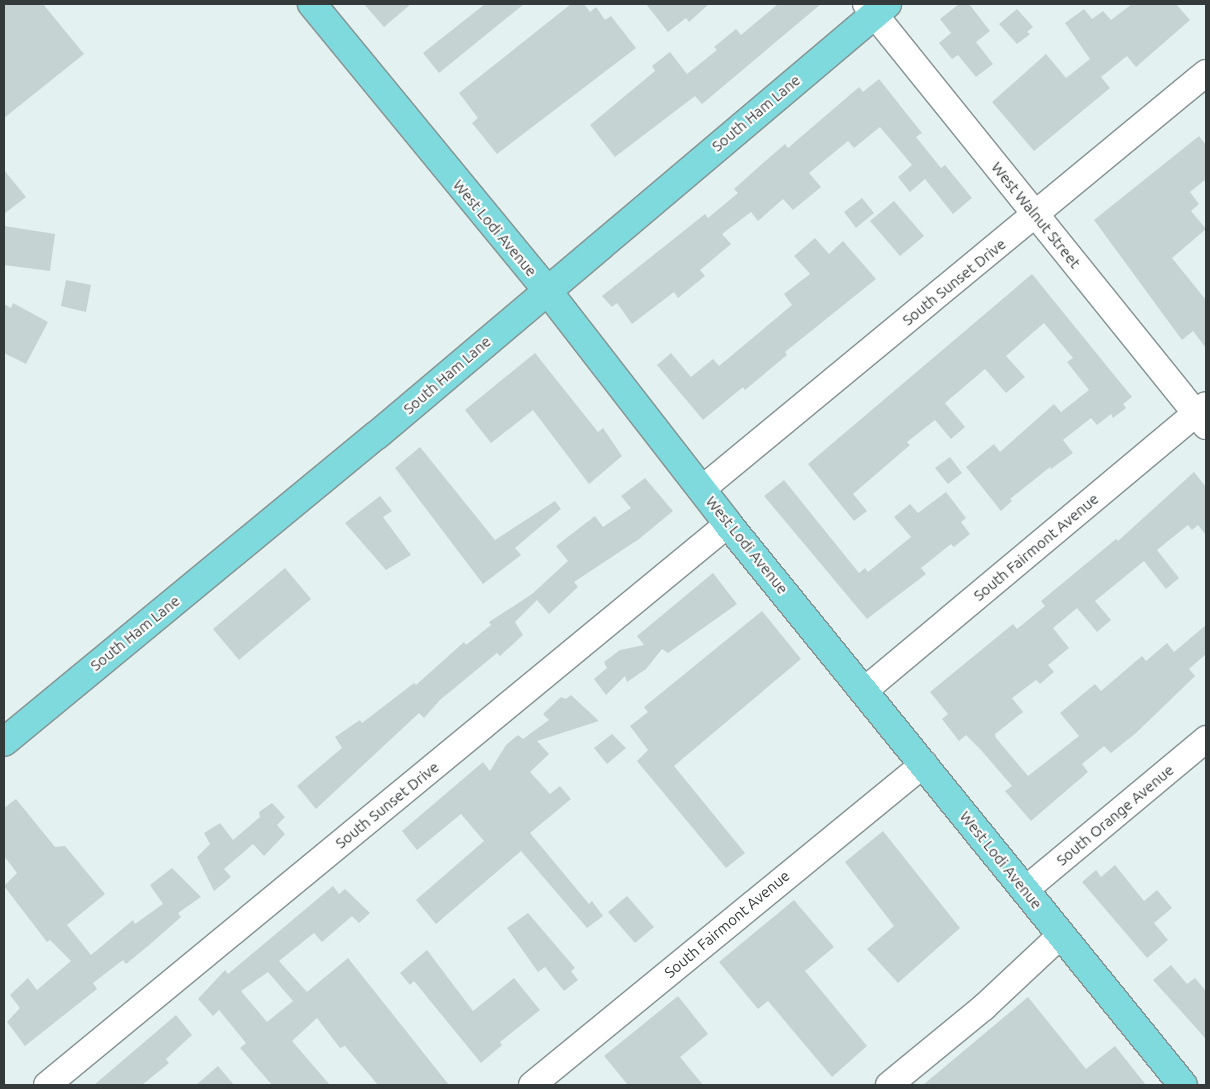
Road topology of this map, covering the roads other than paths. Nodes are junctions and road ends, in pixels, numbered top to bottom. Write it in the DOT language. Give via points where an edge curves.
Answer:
graph roads {
  1 [pos="312,4"];
  2 [pos="876,7"];
  3 [pos="1206,73"];
  4 [pos="1035,215"];
  5 [pos="546,289"];
  6 [pos="1203,415"];
  7 [pos="702,489"];
  8 [pos="728,524"];
  9 [pos="865,690"];
  10 [pos="1206,739"];
  11 [pos="4,742"];
  12 [pos="924,764"];
  13 [pos="1025,890"];
  14 [pos="1061,936"];
  15 [pos="46,1085"];
  16 [pos="532,1085"];
  17 [pos="889,1085"];
  18 [pos="1183,1085"];
  1 -- 5 [label="main road, West Lodi Avenue"];
  2 -- 4 [label="street, West Walnut Street"];
  2 -- 5 [label="main road, South Ham Lane"];
  3 -- 4 [label="street, South Sunset Drive"];
  4 -- 6 [label="street, West Walnut Street"];
  4 -- 7 [label="street, South Sunset Drive"];
  5 -- 7 [label="main road, West Lodi Avenue"];
  5 -- 11 [label="main road, South Ham Lane" via="377,435"];
  6 -- 9 [label="street, South Fairmont Avenue"];
  7 -- 8 [label="main road, West Lodi Avenue"];
  8 -- 9 [label="main road, West Lodi Avenue"];
  8 -- 15 [label="street, South Sunset Drive"];
  9 -- 12 [label="main road, West Lodi Avenue"];
  10 -- 13 [label="street, South Orange Avenue"];
  12 -- 13 [label="main road, West Lodi Avenue"];
  12 -- 16 [label="street, South Fairmont Avenue"];
  13 -- 14 [label="main road, West Lodi Avenue"];
  14 -- 17 [label="street" via="984,1007"];
  14 -- 18 [label="main road, West Lodi Avenue"];
}
